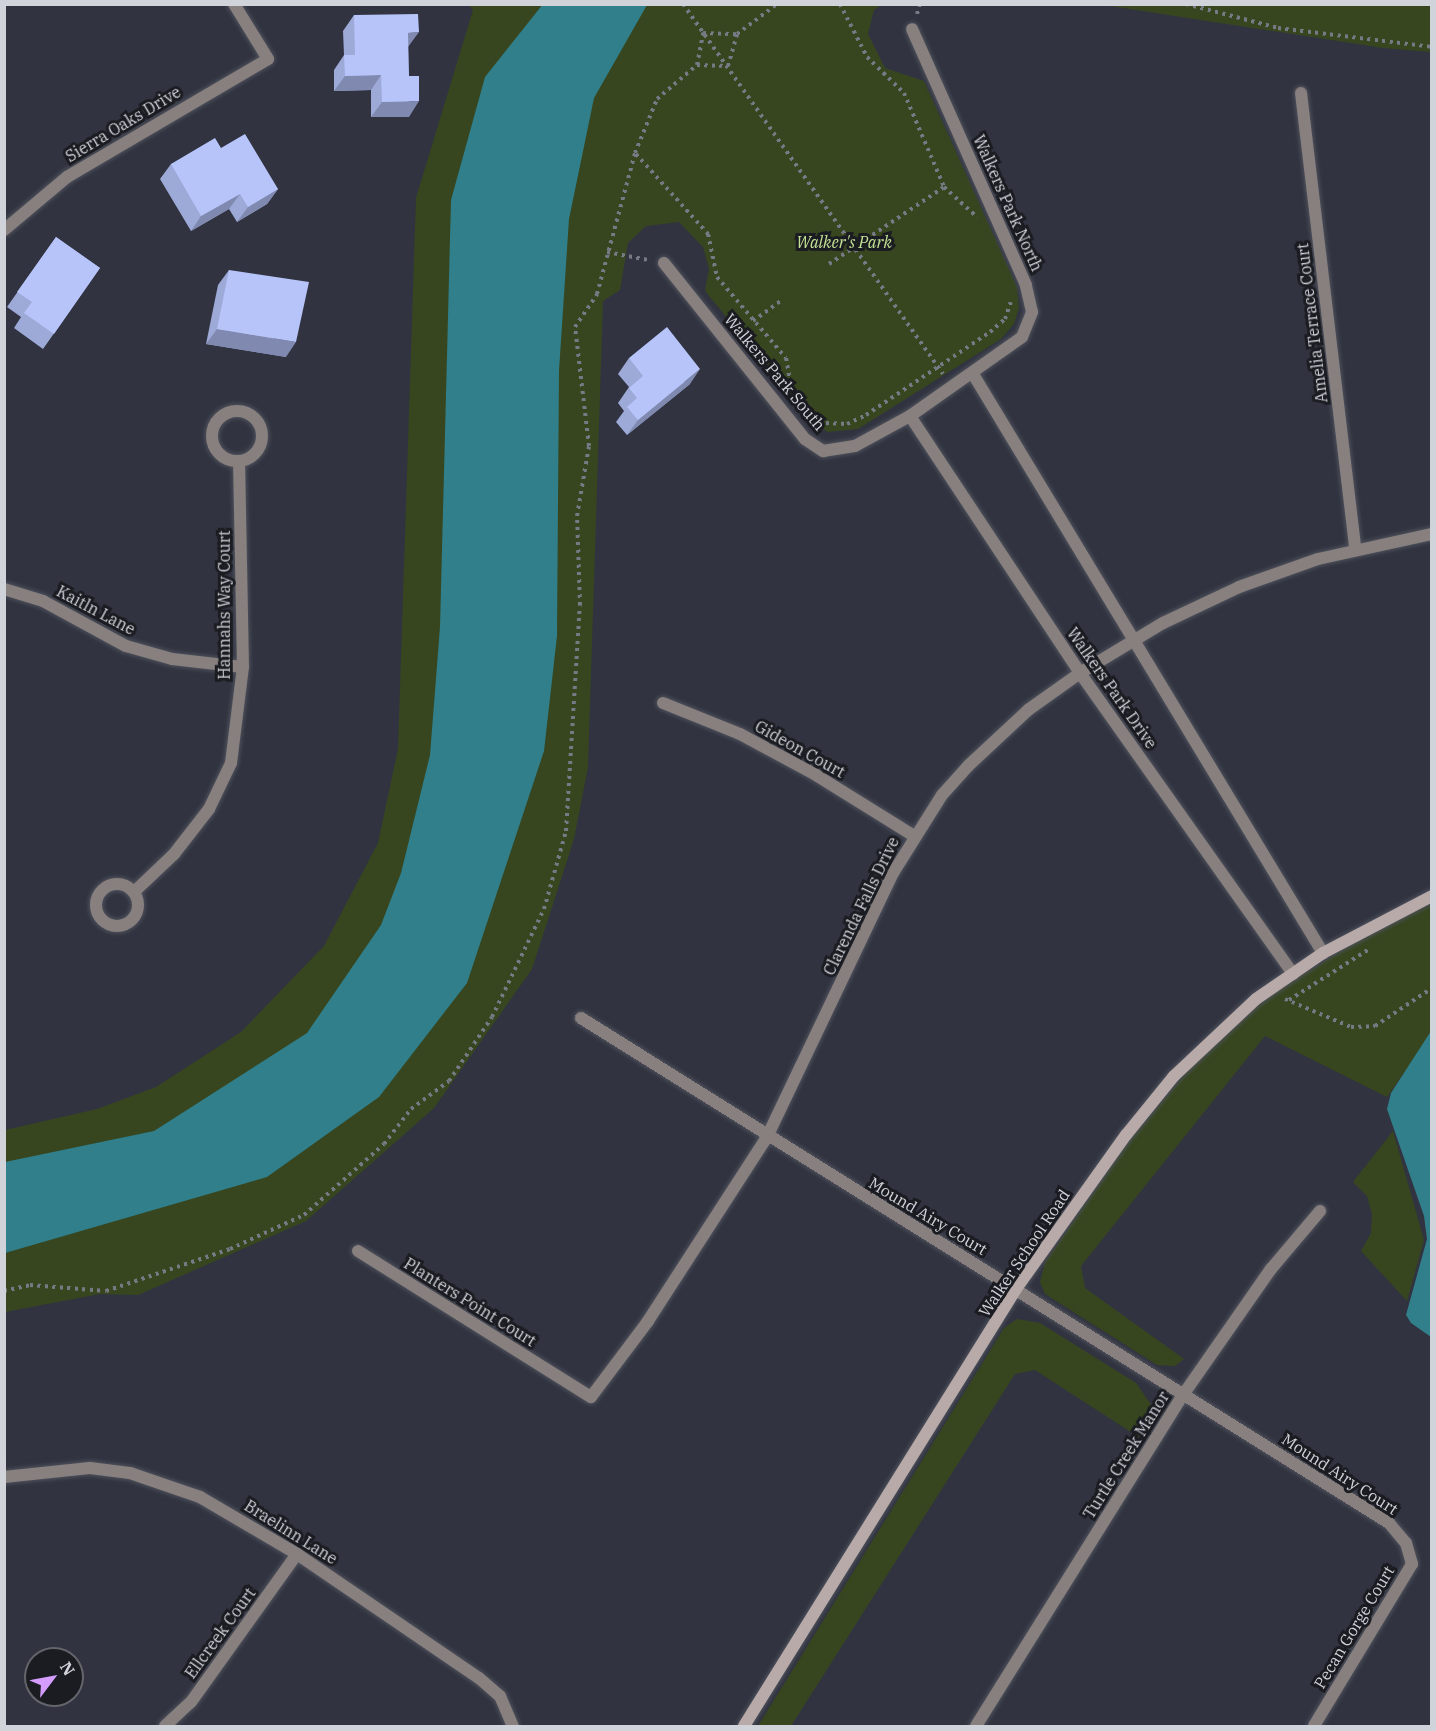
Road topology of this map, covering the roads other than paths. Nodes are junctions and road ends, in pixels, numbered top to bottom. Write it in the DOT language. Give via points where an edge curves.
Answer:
graph roads {
  1 [pos="234,4"];
  2 [pos="912,29"];
  3 [pos="1301,93"];
  4 [pos="4,230"];
  5 [pos="664,263"];
  6 [pos="974,374"];
  7 [pos="910,416"];
  8 [pos="239,462"];
  9 [pos="1431,534"];
  10 [pos="1355,549"];
  11 [pos="4,589"];
  12 [pos="1134,640"];
  13 [pos="243,667"];
  14 [pos="1080,673"];
  15 [pos="663,703"];
  16 [pos="914,836"];
  17 [pos="134,892"];
  18 [pos="1431,896"];
  19 [pos="1323,953"];
  20 [pos="1293,974"];
  21 [pos="580,1018"];
  22 [pos="767,1137"];
  23 [pos="1320,1211"];
  24 [pos="358,1251"];
  25 [pos="1017,1289"];
  26 [pos="564,1381"];
  27 [pos="1183,1395"];
  28 [pos="4,1477"];
  29 [pos="1407,1543"];
  30 [pos="297,1554"];
  31 [pos="165,1726"];
  32 [pos="513,1726"];
  33 [pos="744,1726"];
  34 [pos="976,1726"];
  35 [pos="1314,1726"];
  1 -- 4 [label="street, Sierra Oaks Drive" via="268,59 67,177"];
  2 -- 6 [label="street, Walkers Park North" via="1026,285 1032,312 1022,337"];
  3 -- 10 [label="street, Amelia Terrace Court"];
  5 -- 7 [label="street, Walkers Park South" via="805,439 824,451 855,446"];
  6 -- 7 [label="street, Walkers Park South"];
  6 -- 12 [label="street"];
  7 -- 14 [label="street, Walkers Park Drive"];
  8 -- 8 [label="street" via="256,453 263,435 254,417 236,411 218,420 212,438 220,456"];
  8 -- 13 [label="street, Hannahs Way Court"];
  9 -- 10 [label="street, Clarenda Falls Drive"];
  10 -- 12 [label="street, Clarenda Falls Drive" via="1239,587"];
  11 -- 13 [label="street, Kaitln Lane" via="43,601 126,646 172,658"];
  12 -- 14 [label="street, Clarenda Falls Drive"];
  12 -- 19 [label="street"];
  13 -- 17 [label="street, Hannahs Way Court" via="231,763 209,809 174,854"];
  14 -- 16 [label="street, Clarenda Falls Drive" via="1028,710 968,766"];
  14 -- 20 [label="street, Walkers Park Drive"];
  15 -- 16 [label="street, Gideon Court" via="740,734 816,775"];
  16 -- 22 [label="street, Clarenda Falls Drive"];
  18 -- 19 [label="street, Walker School Road"];
  19 -- 20 [label="street, Walker School Road"];
  20 -- 25 [label="street, Walker School Road" via="1222,1027 1174,1076 1126,1135"];
  21 -- 22 [label="street, Mound Airy Court"];
  22 -- 25 [label="street, Mound Airy Court"];
  22 -- 26 [label="street, Clarenda Falls Drive" via="648,1321 591,1397"];
  23 -- 27 [label="street, Turtle Creek Manor" via="1271,1269"];
  24 -- 26 [label="street, Planters Point Court"];
  25 -- 27 [label="street, Mound Airy Court"];
  25 -- 33 [label="street, Walker School Road"];
  27 -- 29 [label="street, Mound Airy Court" via="1389,1523"];
  27 -- 34 [label="street, Turtle Creek Manor"];
  28 -- 30 [label="street, Braelinn Lane" via="90,1468 167,1483 232,1514"];
  29 -- 35 [label="street, Pecan Gorge Court" via="1412,1564"];
  30 -- 31 [label="street, Ellcreek Court" via="191,1702"];
  30 -- 32 [label="street, Braelinn Lane" via="479,1678 500,1696"];
}
